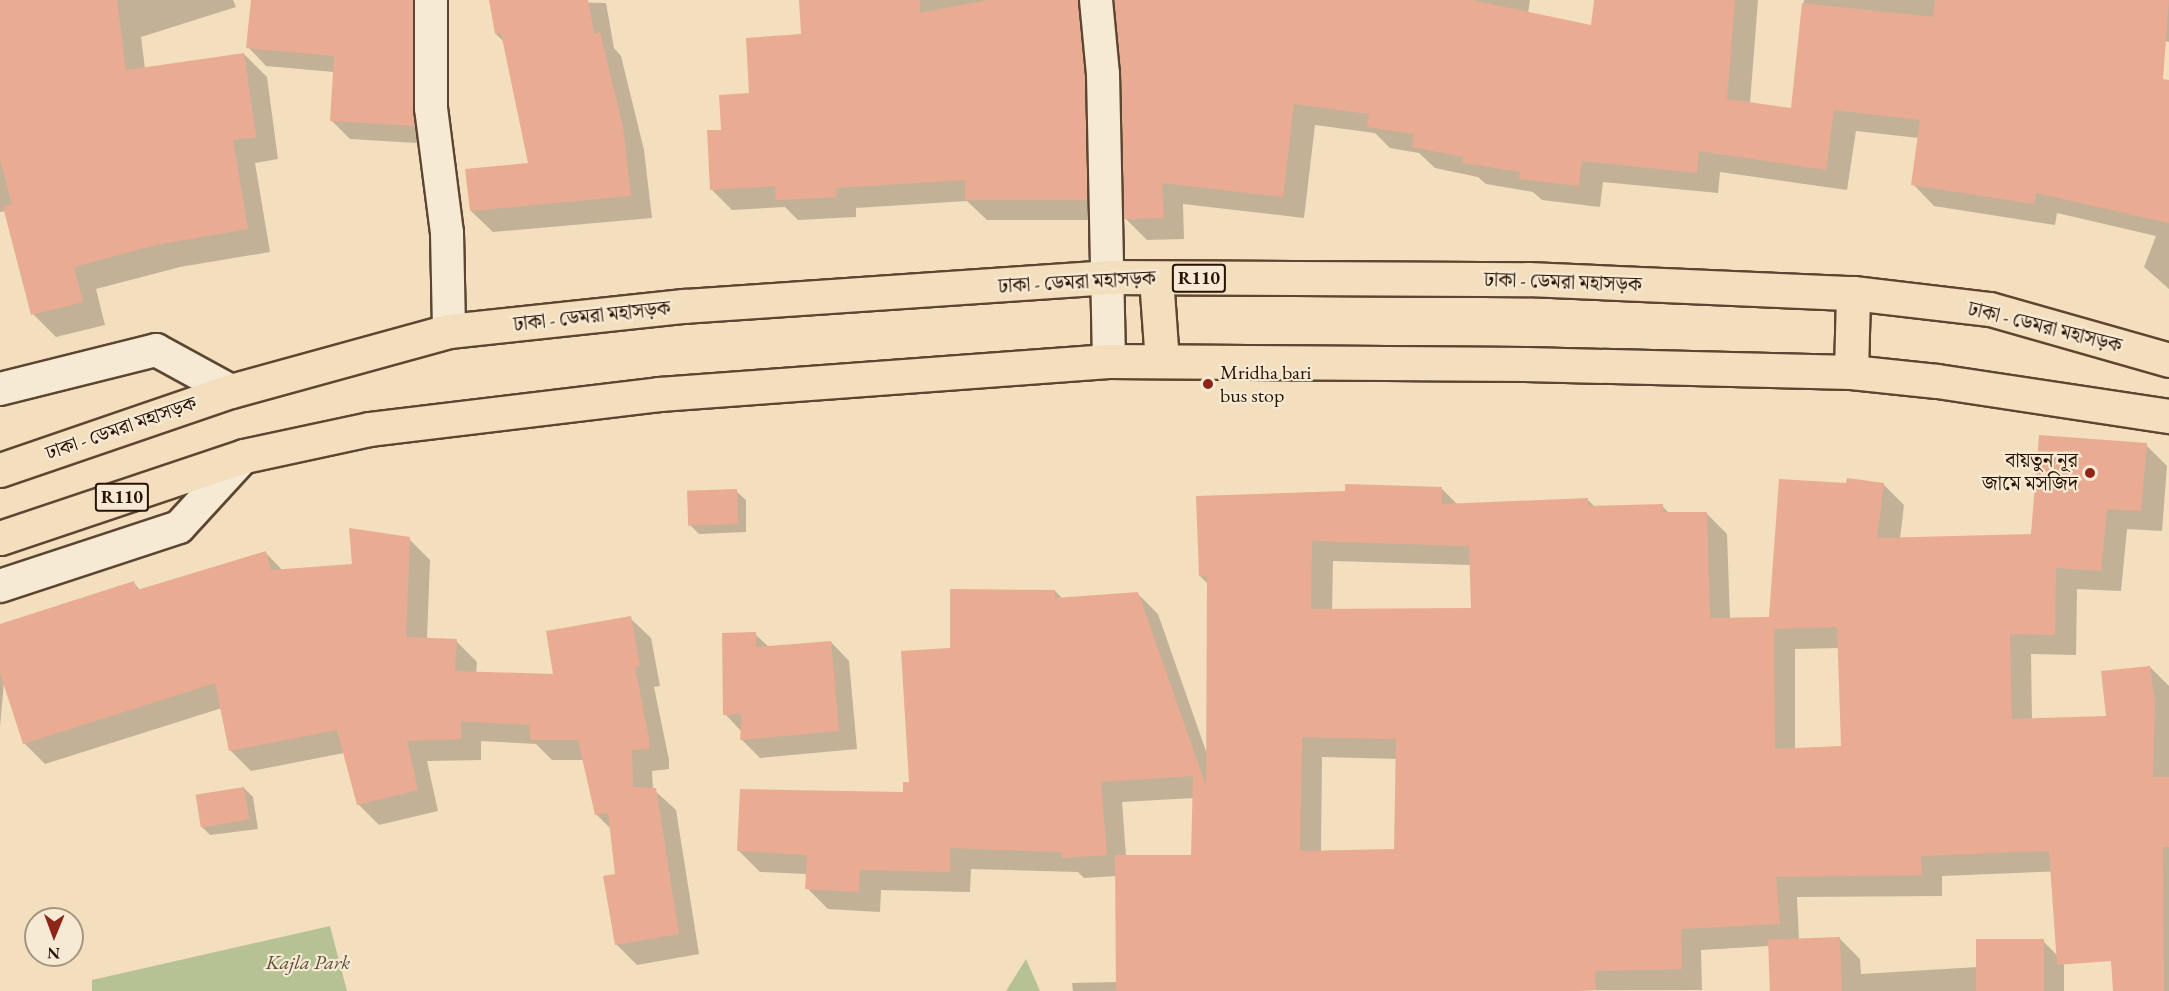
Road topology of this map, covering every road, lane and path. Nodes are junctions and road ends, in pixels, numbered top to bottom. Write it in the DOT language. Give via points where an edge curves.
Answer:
graph roads {
  1 [pos="431,0"];
  2 [pos="1096,0"];
  3 [pos="1108,278"];
  4 [pos="1156,278"];
  5 [pos="1853,293"];
  6 [pos="449,332"];
  7 [pos="2169,360"];
  8 [pos="1109,361"];
  9 [pos="1162,361"];
  10 [pos="1851,372"];
  11 [pos="0,389"];
  12 [pos="231,391"];
  13 [pos="2169,416"];
  14 [pos="244,456"];
  15 [pos="0,470"];
  16 [pos="0,538"];
  17 [pos="0,586"];
  1 -- 6 [label="street" via="431,108 447,234"];
  2 -- 3 [label="street" via="1103,74"];
  3 -- 4 [label="main road, ঢাকা - ডেমরা মহাসড়ক / R110"];
  3 -- 6 [label="main road, ঢাকা - ডেমরা মহাসড়ক / R110" via="684,306"];
  3 -- 8 [label="street"];
  4 -- 5 [label="main road, ঢাকা - ডেমরা মহাসড়ক / R110" via="1528,279"];
  4 -- 9 [label="main road"];
  5 -- 7 [label="main road, ঢাকা - ডেমরা মহাসড়ক / R110" via="1990,309"];
  5 -- 10 [label="main road"];
  6 -- 12 [label="main road, ঢাকা - ডেমরা মহাসড়ক / R110"];
  8 -- 9 [label="main road, R110"];
  8 -- 14 [label="main road, R110" via="659,394 370,429"];
  9 -- 10 [label="main road, R110"];
  10 -- 13 [label="main road, R110"];
  11 -- 12 [label="street" via="156,350"];
  12 -- 15 [label="main road, ঢাকা - ডেমরা মহাসড়ক / R110"];
  14 -- 16 [label="main road, R110"];
  14 -- 17 [label="street" via="179,527"];
}
